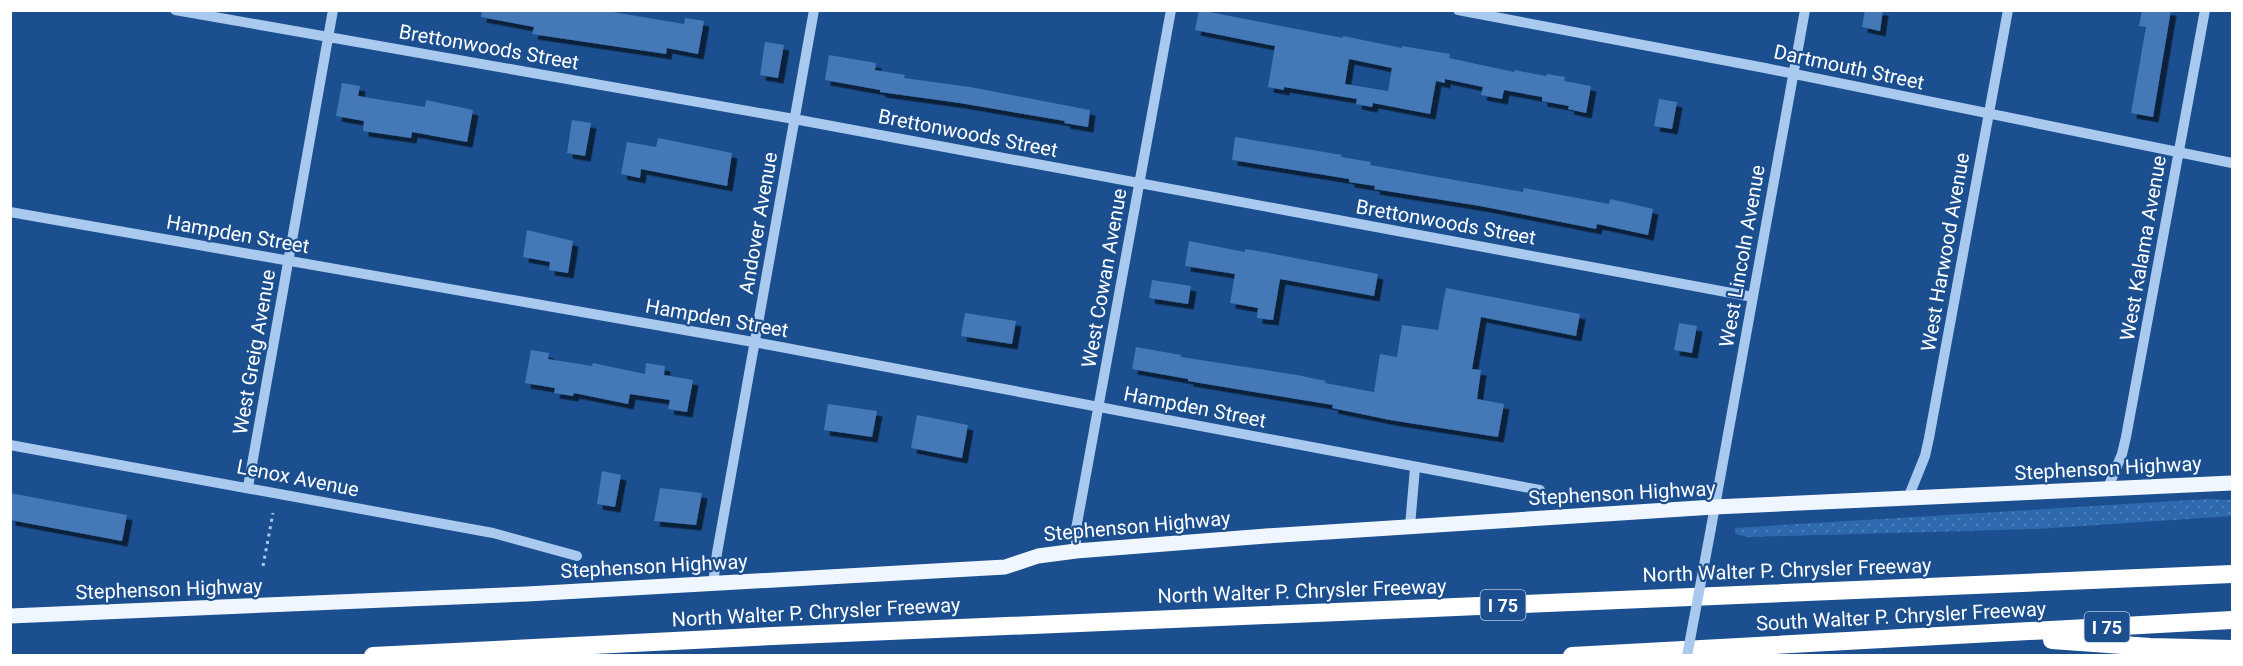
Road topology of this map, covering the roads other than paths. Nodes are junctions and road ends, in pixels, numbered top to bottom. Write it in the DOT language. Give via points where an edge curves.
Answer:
graph roads {
  1 [pos="175,10"];
  2 [pos="333,10"];
  3 [pos="814,10"];
  4 [pos="1171,10"];
  5 [pos="1458,10"];
  6 [pos="1805,10"];
  7 [pos="2008,10"];
  8 [pos="2205,10"];
  9 [pos="328,37"];
  10 [pos="1794,74"];
  11 [pos="1989,114"];
  12 [pos="794,119"];
  13 [pos="2179,153"];
  14 [pos="2232,164"];
  15 [pos="1139,184"];
  16 [pos="10,213"];
  17 [pos="288,261"];
  18 [pos="1753,297"];
  19 [pos="754,342"];
  20 [pos="1098,407"];
  21 [pos="10,445"];
  22 [pos="1415,468"];
  23 [pos="2232,483"];
  24 [pos="248,487"];
  25 [pos="1540,490"];
  26 [pos="2107,490"];
  27 [pos="1908,498"];
  28 [pos="1714,507"];
  29 [pos="1410,526"];
  30 [pos="1076,551"];
  31 [pos="576,556"];
  32 [pos="2232,574"];
  33 [pos="713,584"];
  34 [pos="10,616"];
  35 [pos="2232,620"];
  36 [pos="1982,634"];
  37 [pos="2232,649"];
  38 [pos="373,656"];
  39 [pos="1572,656"];
  40 [pos="1688,656"];
  1 -- 9 [label="street, Brettonwoods Street"];
  2 -- 9 [label="street, West Greig Avenue"];
  3 -- 12 [label="street, Andover Avenue"];
  4 -- 15 [label="street, West Cowan Avenue"];
  5 -- 10 [label="street, Dartmouth Street"];
  6 -- 10 [label="street, West Lincoln Avenue"];
  7 -- 11 [label="street, West Harwood Avenue"];
  8 -- 13 [label="street, West Kalama Avenue"];
  9 -- 12 [label="street, Brettonwoods Street"];
  9 -- 17 [label="street, West Greig Avenue"];
  10 -- 11 [label="street, Dartmouth Street"];
  10 -- 18 [label="street, West Lincoln Avenue"];
  11 -- 13 [label="street, Dartmouth Street"];
  11 -- 27 [label="street, West Harwood Avenue" via="1929,438"];
  12 -- 15 [label="street, Brettonwoods Street"];
  12 -- 19 [label="street, Andover Avenue"];
  13 -- 14 [label="street, Dartmouth Street"];
  13 -- 26 [label="street, West Kalama Avenue" via="2126,437"];
  15 -- 18 [label="street, Brettonwoods Street"];
  15 -- 20 [label="street, West Cowan Avenue"];
  16 -- 17 [label="street, Hampden Street"];
  17 -- 19 [label="street, Hampden Street"];
  17 -- 24 [label="street, West Greig Avenue"];
  18 -- 28 [label="street, West Lincoln Avenue"];
  19 -- 20 [label="street, Hampden Street"];
  19 -- 33 [label="street, Andover Avenue"];
  20 -- 22 [label="street, Hampden Street"];
  20 -- 30 [label="street, West Cowan Avenue" via="1076,529"];
  21 -- 24 [label="street, Lenox Avenue"];
  22 -- 25 [label="street, Hampden Street"];
  22 -- 29 [label="street"];
  23 -- 26 [label="main road, Stephenson Highway"];
  24 -- 31 [label="street, Lenox Avenue" via="493,533"];
  26 -- 27 [label="main road, Stephenson Highway"];
  27 -- 28 [label="main road, Stephenson Highway"];
  28 -- 29 [label="main road, Stephenson Highway"];
  28 -- 40 [label="street, West Lincoln Avenue, bridge"];
  29 -- 30 [label="main road, Stephenson Highway"];
  30 -- 33 [label="main road, Stephenson Highway" via="1038,556 1005,567"];
  32 -- 38 [label="highway, North Walter P. Chrysler Freeway / I 75"];
  33 -- 34 [label="main road, Stephenson Highway"];
  35 -- 36 [label="highway, South Walter P. Chrysler Freeway / I 75"];
  36 -- 37 [label="highway"];
  36 -- 39 [label="highway, South Walter P. Chrysler Freeway / I 75"];
}
